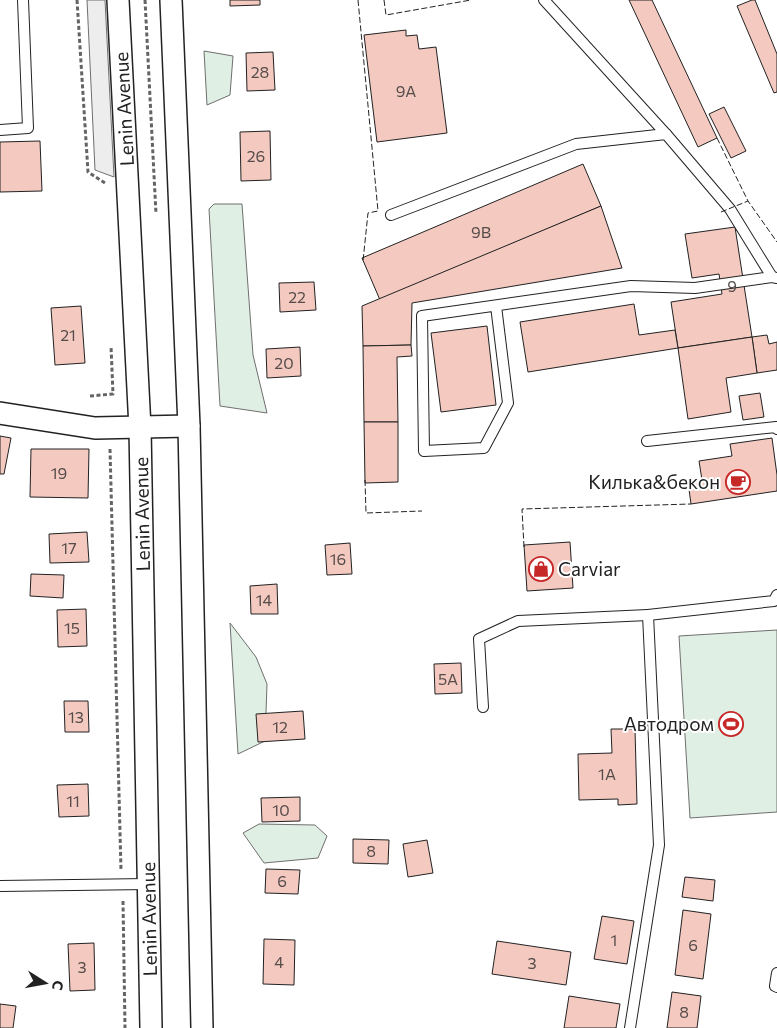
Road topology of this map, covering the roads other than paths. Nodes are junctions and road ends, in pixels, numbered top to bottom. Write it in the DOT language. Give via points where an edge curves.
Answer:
graph roads {
  1 [pos="23,0"];
  2 [pos="118,0"];
  3 [pos="171,0"];
  4 [pos="544,0"];
  5 [pos="0,130"];
  6 [pos="666,134"];
  7 [pos="391,216"];
  8 [pos="774,277"];
  9 [pos="496,306"];
  10 [pos="0,413"];
  11 [pos="189,426"];
  12 [pos="140,428"];
  13 [pos="777,429"];
  14 [pos="647,441"];
  15 [pos="777,595"];
  16 [pos="648,615"];
  17 [pos="483,707"];
  18 [pos="148,884"];
  19 [pos="0,886"];
  20 [pos="777,973"];
  21 [pos="777,987"];
  22 [pos="151,1028"];
  23 [pos="202,1028"];
  24 [pos="630,1028"];
  1 -- 5 [label="lane" via="28,128"];
  2 -- 12 [label="street, Lenin Avenue"];
  3 -- 11 [label="street"];
  4 -- 6 [label="lane"];
  6 -- 7 [label="lane" via="576,144"];
  6 -- 8 [label="lane" via="730,209"];
  8 -- 9 [label="lane" via="695,288 630,286"];
  9 -- 9 [label="lane" via="422,316 424,451 484,448 508,403"];
  10 -- 12 [label="street" via="95,428"];
  11 -- 12 [label="street"];
  11 -- 23 [label="street"];
  12 -- 18 [label="street, Lenin Avenue"];
  13 -- 14 [label="lane"];
  15 -- 16 [label="lane" via="774,601"];
  16 -- 17 [label="lane" via="518,621 479,639"];
  16 -- 24 [label="lane" via="659,845"];
  18 -- 19 [label="lane"];
  18 -- 22 [label="street, Lenin Avenue"];
  20 -- 21 [label="lane" via="774,986"];
}
